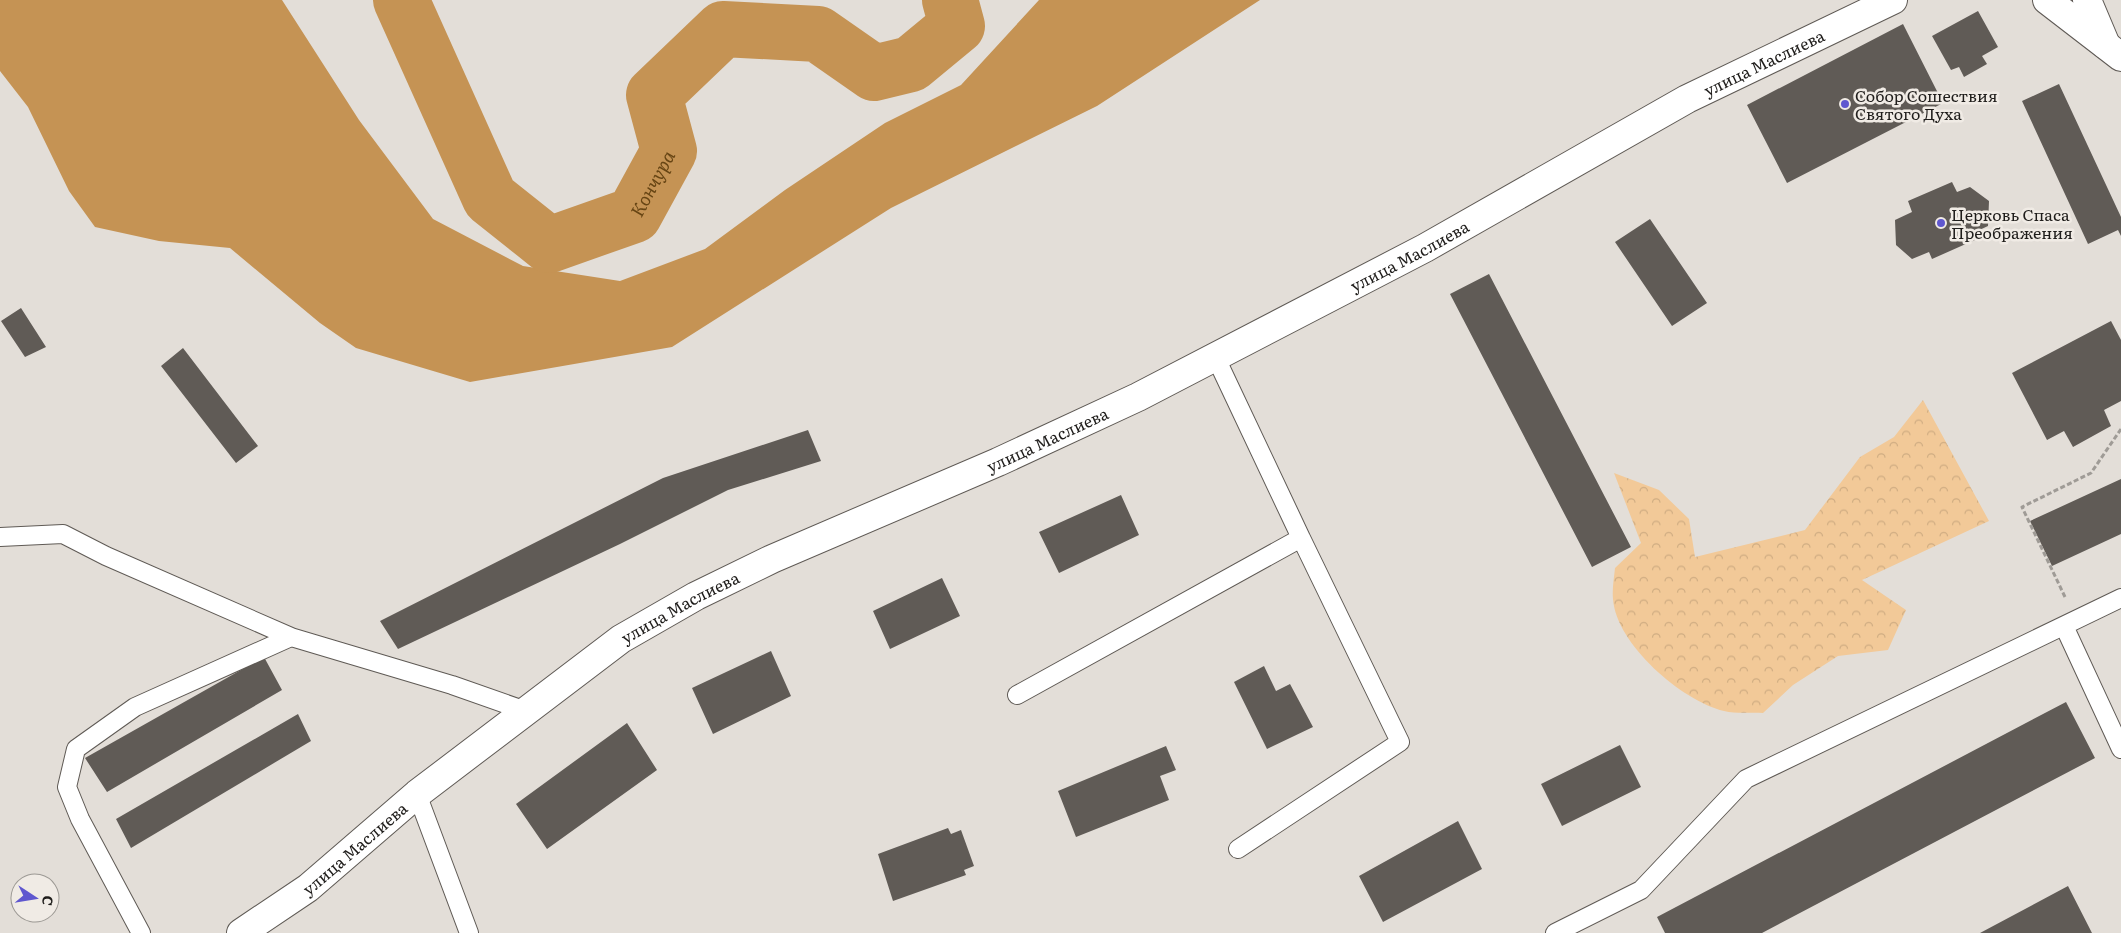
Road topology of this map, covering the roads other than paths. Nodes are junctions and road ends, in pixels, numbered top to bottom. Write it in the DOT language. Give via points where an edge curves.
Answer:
graph roads {
  1 [pos="1893,0"];
  2 [pos="2047,0"];
  3 [pos="2087,0"];
  4 [pos="2113,51"];
  5 [pos="1216,358"];
  6 [pos="0,537"];
  7 [pos="1301,538"];
  8 [pos="2121,598"];
  9 [pos="2070,623"];
  10 [pos="291,637"];
  11 [pos="1017,695"];
  12 [pos="526,711"];
  13 [pos="2121,749"];
  14 [pos="417,794"];
  15 [pos="1238,849"];
  16 [pos="141,933"];
  17 [pos="240,933"];
  18 [pos="469,933"];
  19 [pos="1555,933"];
  1 -- 5 [label="street, улица Маслиева" via="1688,99 1425,248"];
  2 -- 4 [label="street"];
  3 -- 4 [label="street"];
  5 -- 7 [label="lane"];
  5 -- 12 [label="street, улица Маслиева" via="1138,398 772,558 696,596 621,639"];
  6 -- 10 [label="lane" via="63,534"];
  7 -- 11 [label="lane"];
  7 -- 15 [label="lane" via="1400,742"];
  8 -- 9 [label="lane"];
  9 -- 13 [label="lane"];
  9 -- 19 [label="lane" via="1746,779 1641,890"];
  10 -- 12 [label="lane" via="452,685"];
  10 -- 16 [label="lane" via="135,707 76,749 67,787 80,819"];
  12 -- 14 [label="street, улица Маслиева"];
  14 -- 17 [label="street, улица Маслиева" via="308,888"];
  14 -- 18 [label="lane"];
}
